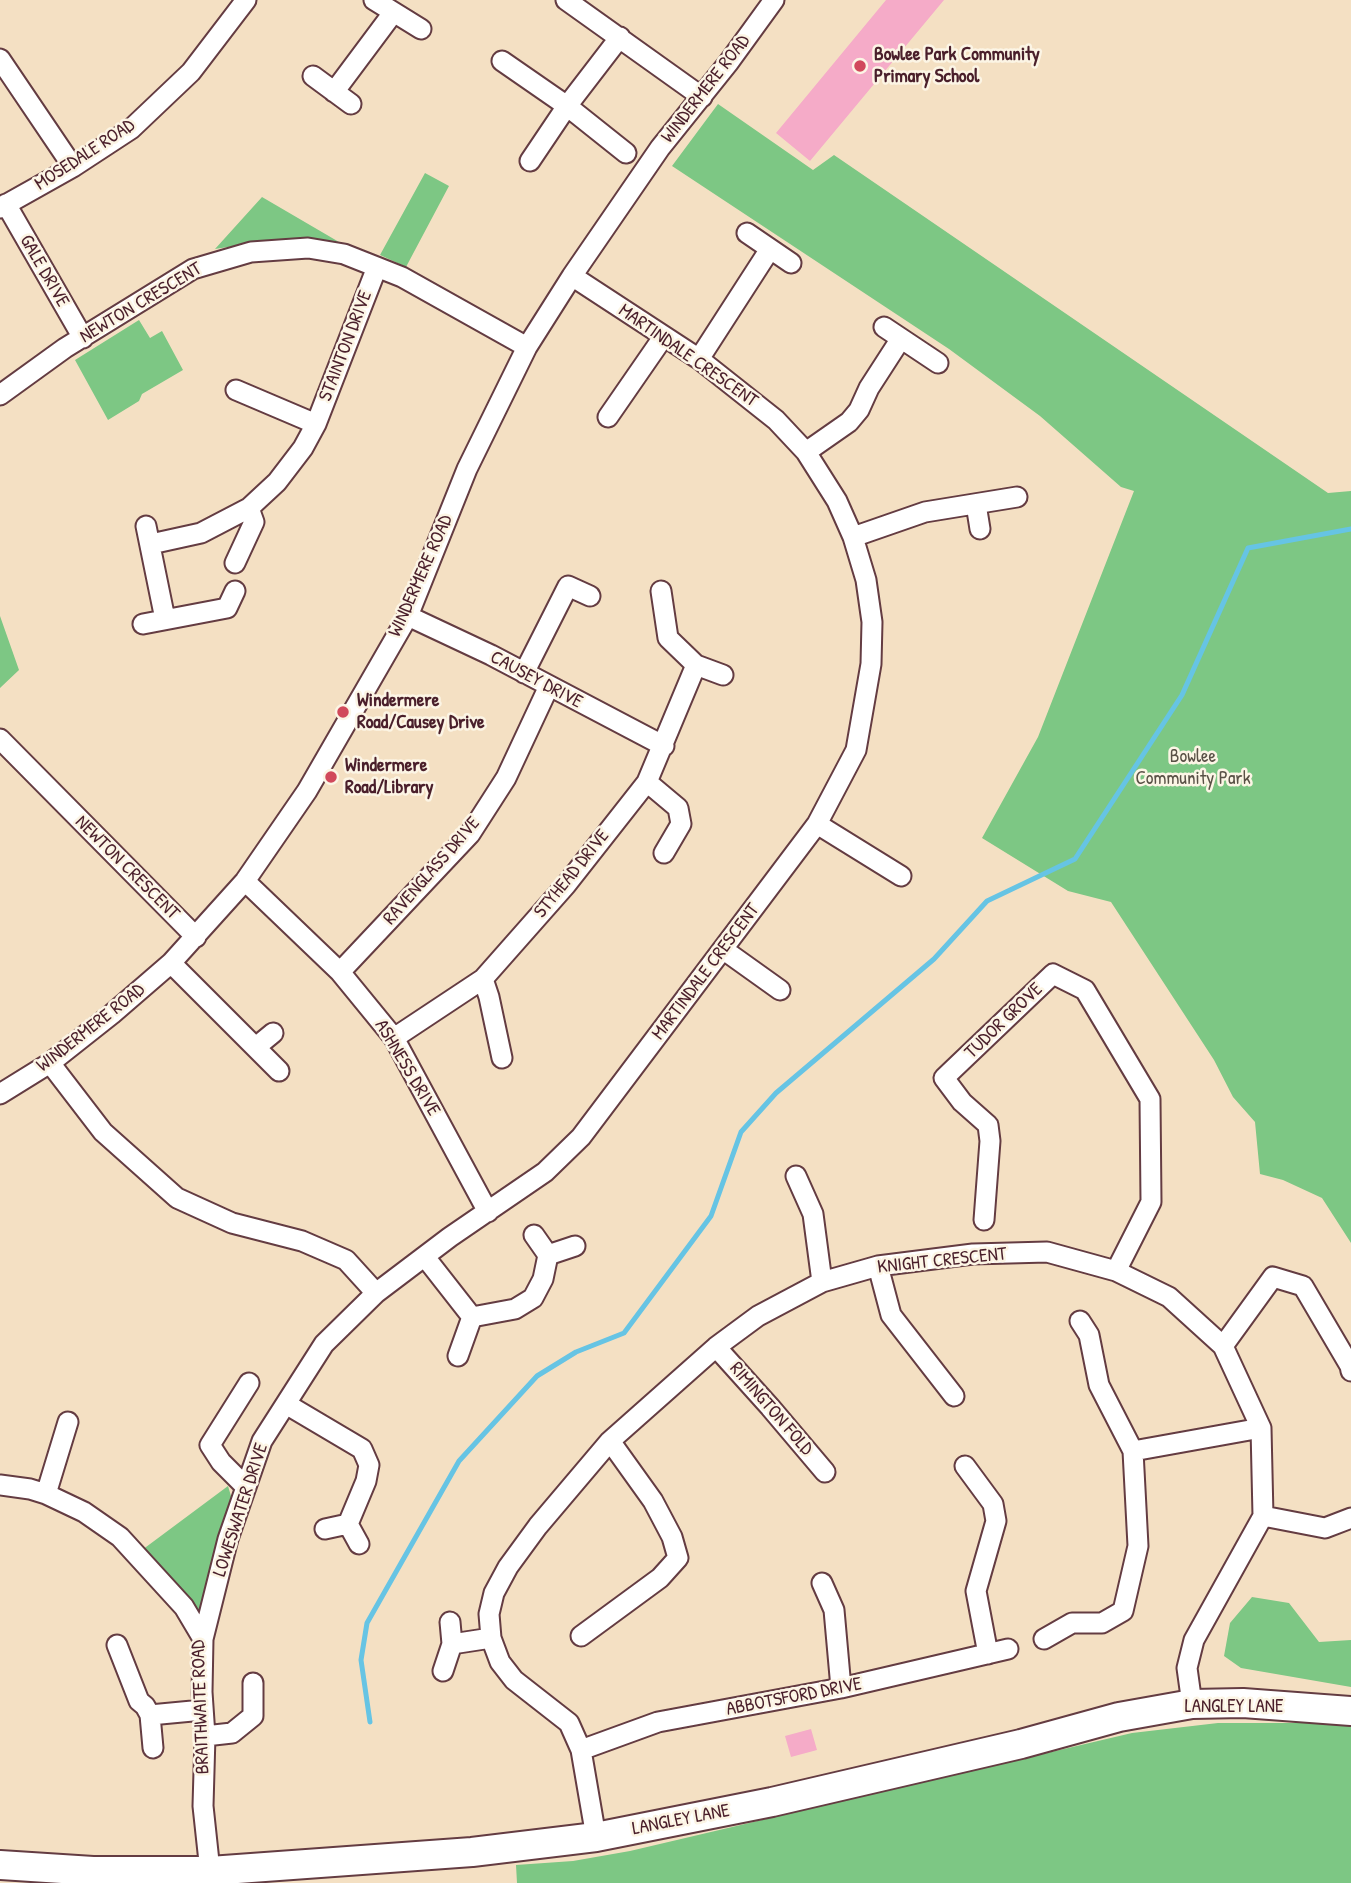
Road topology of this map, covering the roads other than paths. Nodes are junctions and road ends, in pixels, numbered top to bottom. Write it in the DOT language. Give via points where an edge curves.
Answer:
graph roads {
  1 [pos="246,0"];
  2 [pos="374,0"];
  3 [pos="566,0"];
  4 [pos="774,0"];
  5 [pos="393,13"];
  6 [pos="421,29"];
  7 [pos="620,37"];
  8 [pos="0,60"];
  9 [pos="502,61"];
  10 [pos="313,76"];
  11 [pos="334,92"];
  12 [pos="702,97"];
  13 [pos="351,104"];
  14 [pos="567,106"];
  15 [pos="626,153"];
  16 [pos="530,161"];
  17 [pos="73,167"];
  18 [pos="3,206"];
  19 [pos="747,233"];
  20 [pos="770,249"];
  21 [pos="791,263"];
  22 [pos="377,267"];
  23 [pos="572,276"];
  24 [pos="884,327"];
  25 [pos="664,336"];
  26 [pos="83,338"];
  27 [pos="900,340"];
  28 [pos="527,347"];
  29 [pos="699,359"];
  30 [pos="937,363"];
  31 [pos="236,390"];
  32 [pos="0,395"];
  33 [pos="608,417"];
  34 [pos="316,424"];
  35 [pos="806,452"];
  36 [pos="1017,496"];
  37 [pos="976,504"];
  38 [pos="248,508"];
  39 [pos="980,529"];
  40 [pos="853,537"];
  41 [pos="235,564"];
  42 [pos="235,591"];
  43 [pos="661,592"];
  44 [pos="590,596"];
  45 [pos="408,616"];
  46 [pos="165,619"];
  47 [pos="143,624"];
  48 [pos="696,665"];
  49 [pos="524,673"];
  50 [pos="723,675"];
  51 [pos="549,686"];
  52 [pos="0,739"];
  53 [pos="664,746"];
  54 [pos="647,782"];
  55 [pos="817,824"];
  56 [pos="664,853"];
  57 [pos="901,876"];
  58 [pos="245,881"];
  59 [pos="196,937"];
  60 [pos="724,950"];
  61 [pos="171,963"];
  62 [pos="340,972"];
  63 [pos="483,979"];
  64 [pos="780,990"];
  65 [pos="273,1033"];
  66 [pos="394,1038"];
  67 [pos="256,1047"];
  68 [pos="502,1058"];
  69 [pos="50,1063"];
  70 [pos="279,1072"];
  71 [pos="0,1094"];
  72 [pos="796,1176"];
  73 [pos="488,1212"];
  74 [pos="984,1220"];
  75 [pos="534,1234"];
  76 [pos="575,1246"];
  77 [pos="548,1255"];
  78 [pos="425,1257"];
  79 [pos="878,1266"];
  80 [pos="1116,1270"];
  81 [pos="822,1282"];
  82 [pos="376,1293"];
  83 [pos="472,1317"];
  84 [pos="1080,1321"];
  85 [pos="1223,1346"];
  86 [pos="716,1347"];
  87 [pos="458,1356"];
  88 [pos="1351,1371"];
  89 [pos="249,1383"];
  90 [pos="954,1396"];
  91 [pos="286,1404"];
  92 [pos="68,1422"];
  93 [pos="1261,1428"];
  94 [pos="610,1441"];
  95 [pos="1133,1451"];
  96 [pos="965,1466"];
  97 [pos="825,1472"];
  98 [pos="0,1485"];
  99 [pos="246,1487"];
  100 [pos="46,1494"];
  101 [pos="1263,1516"];
  102 [pos="1351,1518"];
  103 [pos="348,1524"];
  104 [pos="325,1529"];
  105 [pos="359,1544"];
  106 [pos="822,1583"];
  107 [pos="450,1622"];
  108 [pos="581,1636"];
  109 [pos="491,1638"];
  110 [pos="202,1639"];
  111 [pos="1044,1639"];
  112 [pos="452,1644"];
  113 [pos="117,1645"];
  114 [pos="1008,1648"];
  115 [pos="988,1654"];
  116 [pos="443,1671"];
  117 [pos="253,1683"];
  118 [pos="841,1688"];
  119 [pos="1192,1704"];
  120 [pos="203,1710"];
  121 [pos="1351,1711"];
  122 [pos="150,1715"];
  123 [pos="205,1736"];
  124 [pos="153,1748"];
  125 [pos="581,1750"];
  126 [pos="596,1837"];
  127 [pos="0,1865"];
  128 [pos="210,1871"];
  129 [pos="93,1877"];
  1 -- 17 [label="street, MOSEDALE ROAD" via="181,82 131,129"];
  2 -- 5 [label="street"];
  3 -- 7 [label="street"];
  4 -- 12 [label="street, WINDERMERE ROAD"];
  5 -- 6 [label="street"];
  5 -- 11 [label="street"];
  7 -- 12 [label="street"];
  7 -- 14 [label="street"];
  8 -- 17 [label="street"];
  9 -- 14 [label="street"];
  10 -- 11 [label="street"];
  11 -- 13 [label="street"];
  12 -- 23 [label="street, WINDERMERE ROAD" via="660,148"];
  14 -- 15 [label="street"];
  14 -- 16 [label="street"];
  17 -- 18 [label="street, MOSEDALE ROAD"];
  18 -- 26 [label="street, GALE DRIVE"];
  19 -- 20 [label="street"];
  20 -- 21 [label="street"];
  20 -- 29 [label="street"];
  22 -- 26 [label="street, NEWTON CRESCENT" via="344,254 308,248 251,252 192,268"];
  22 -- 28 [label="street, NEWTON CRESCENT"];
  22 -- 34 [label="street, STAINTON DRIVE"];
  23 -- 25 [label="street, MARTINDALE CRESCENT"];
  23 -- 28 [label="street, WINDERMERE ROAD"];
  24 -- 27 [label="street"];
  25 -- 29 [label="street, MARTINDALE CRESCENT"];
  25 -- 33 [label="street"];
  26 -- 32 [label="street, NEWTON CRESCENT"];
  27 -- 30 [label="street"];
  27 -- 35 [label="street" via="849,422"];
  28 -- 45 [label="street, WINDERMERE ROAD" via="467,469"];
  29 -- 35 [label="street, MARTINDALE CRESCENT" via="776,420"];
  31 -- 34 [label="street, STAINTON DRIVE"];
  34 -- 38 [label="street, STAINTON DRIVE" via="277,482"];
  35 -- 40 [label="street, MARTINDALE CRESCENT"];
  36 -- 37 [label="street"];
  37 -- 39 [label="street"];
  37 -- 40 [label="street" via="925,512"];
  38 -- 41 [label="street" via="254,522"];
  38 -- 46 [label="street, STAINTON DRIVE" via="201,533 148,535"];
  40 -- 55 [label="street, MARTINDALE CRESCENT" via="866,580 871,664 856,751"];
  42 -- 46 [label="street" via="227,608"];
  43 -- 48 [label="street" via="668,638"];
  44 -- 49 [label="street" via="568,586"];
  45 -- 49 [label="street, CAUSEY DRIVE"];
  45 -- 58 [label="street, WINDERMERE ROAD" via="307,791"];
  46 -- 47 [label="street"];
  48 -- 50 [label="street"];
  48 -- 53 [label="street, STYHEAD DRIVE"];
  49 -- 51 [label="street, CAUSEY DRIVE"];
  51 -- 53 [label="street, CAUSEY DRIVE"];
  51 -- 62 [label="street, RAVENGLASS DRIVE" via="506,778 470,834"];
  52 -- 59 [label="street, NEWTON CRESCENT"];
  53 -- 54 [label="street, STYHEAD DRIVE"];
  54 -- 56 [label="street" via="678,808 681,824"];
  54 -- 63 [label="street, STYHEAD DRIVE"];
  55 -- 57 [label="street" via="874,870"];
  55 -- 60 [label="street, MARTINDALE CRESCENT"];
  58 -- 59 [label="street, WINDERMERE ROAD"];
  58 -- 62 [label="street, ASHNESS DRIVE"];
  59 -- 61 [label="street, WINDERMERE ROAD"];
  60 -- 64 [label="street" via="749,980"];
  60 -- 73 [label="street, MARTINDALE CRESCENT" via="581,1137 544,1172"];
  61 -- 67 [label="street"];
  61 -- 69 [label="street, WINDERMERE ROAD"];
  62 -- 66 [label="street, ASHNESS DRIVE"];
  63 -- 66 [label="street, STYHEAD DRIVE"];
  63 -- 68 [label="street"];
  65 -- 67 [label="street"];
  66 -- 73 [label="street, ASHNESS DRIVE"];
  67 -- 70 [label="street"];
  69 -- 71 [label="street, WINDERMERE ROAD"];
  69 -- 82 [label="street" via="103,1132 177,1198 232,1223 302,1241 346,1260"];
  72 -- 81 [label="street" via="813,1214"];
  73 -- 78 [label="street, MARTINDALE CRESCENT"];
  74 -- 80 [label="street, TUDOR GROVE" via="988,1125 944,1078 1053,974 1086,990 1150,1099 1152,1202"];
  75 -- 77 [label="street"];
  76 -- 77 [label="street"];
  77 -- 83 [label="street" via="533,1298 514,1309"];
  78 -- 82 [label="street, MARTINDALE CRESCENT"];
  78 -- 83 [label="street"];
  79 -- 80 [label="street, KNIGHT CRESCENT" via="973,1254 1047,1252"];
  79 -- 81 [label="street, KNIGHT CRESCENT"];
  79 -- 90 [label="street" via="891,1315"];
  80 -- 85 [label="street, KNIGHT CRESCENT" via="1169,1297"];
  81 -- 86 [label="street, KNIGHT CRESCENT" via="758,1316"];
  82 -- 91 [label="street, LOWESWATER DRIVE" via="324,1344"];
  83 -- 87 [label="street"];
  84 -- 95 [label="street" via="1089,1335 1100,1385"];
  85 -- 88 [label="street" via="1273,1277 1303,1286"];
  85 -- 93 [label="street, KNIGHT CRESCENT"];
  86 -- 94 [label="street, KNIGHT CRESCENT"];
  86 -- 97 [label="street, RIMINGTON FOLD"];
  89 -- 99 [label="street" via="210,1445"];
  91 -- 99 [label="street, LOWESWATER DRIVE" via="262,1441"];
  91 -- 103 [label="street" via="362,1450 369,1465 366,1481"];
  92 -- 100 [label="street"];
  93 -- 95 [label="street"];
  93 -- 101 [label="street, KNIGHT CRESCENT"];
  94 -- 108 [label="street" via="653,1501 678,1558 660,1578"];
  94 -- 109 [label="street, KNIGHT CRESCENT" via="508,1567 494,1592 489,1614"];
  95 -- 111 [label="street" via="1138,1546 1123,1611 1102,1623 1072,1623"];
  96 -- 115 [label="street" via="993,1504 996,1521 976,1591"];
  98 -- 100 [label="street, BRAITHWAITE ROAD"];
  99 -- 110 [label="street, LOWESWATER DRIVE"];
  100 -- 110 [label="street, BRAITHWAITE ROAD" via="120,1536 184,1607"];
  101 -- 102 [label="street" via="1325,1528"];
  101 -- 119 [label="street" via="1194,1640 1186,1668"];
  103 -- 104 [label="street"];
  103 -- 105 [label="street"];
  106 -- 118 [label="street" via="834,1610"];
  107 -- 112 [label="street"];
  109 -- 112 [label="street"];
  109 -- 125 [label="street, KNIGHT CRESCENT" via="500,1662 514,1680 569,1723"];
  110 -- 120 [label="street, BRAITHWAITE ROAD"];
  112 -- 116 [label="street"];
  113 -- 122 [label="street" via="139,1701"];
  114 -- 115 [label="street, ABBOTSFORD DRIVE"];
  115 -- 118 [label="street, ABBOTSFORD DRIVE"];
  117 -- 123 [label="street" via="253,1716 232,1733"];
  118 -- 125 [label="street, ABBOTSFORD DRIVE" via="658,1722"];
  119 -- 121 [label="street, LANGLEY LANE"];
  119 -- 126 [label="street, LANGLEY LANE" via="1119,1717 772,1802"];
  120 -- 122 [label="street"];
  120 -- 123 [label="street, BRAITHWAITE ROAD"];
  122 -- 124 [label="street"];
  123 -- 128 [label="street, BRAITHWAITE ROAD" via="204,1806"];
  125 -- 126 [label="street, KNIGHT CRESCENT"];
  126 -- 128 [label="street, LANGLEY LANE" via="472,1852"];
  127 -- 129 [label="street, LANGLEY LANE"];
  128 -- 129 [label="street, LANGLEY LANE"];
}
